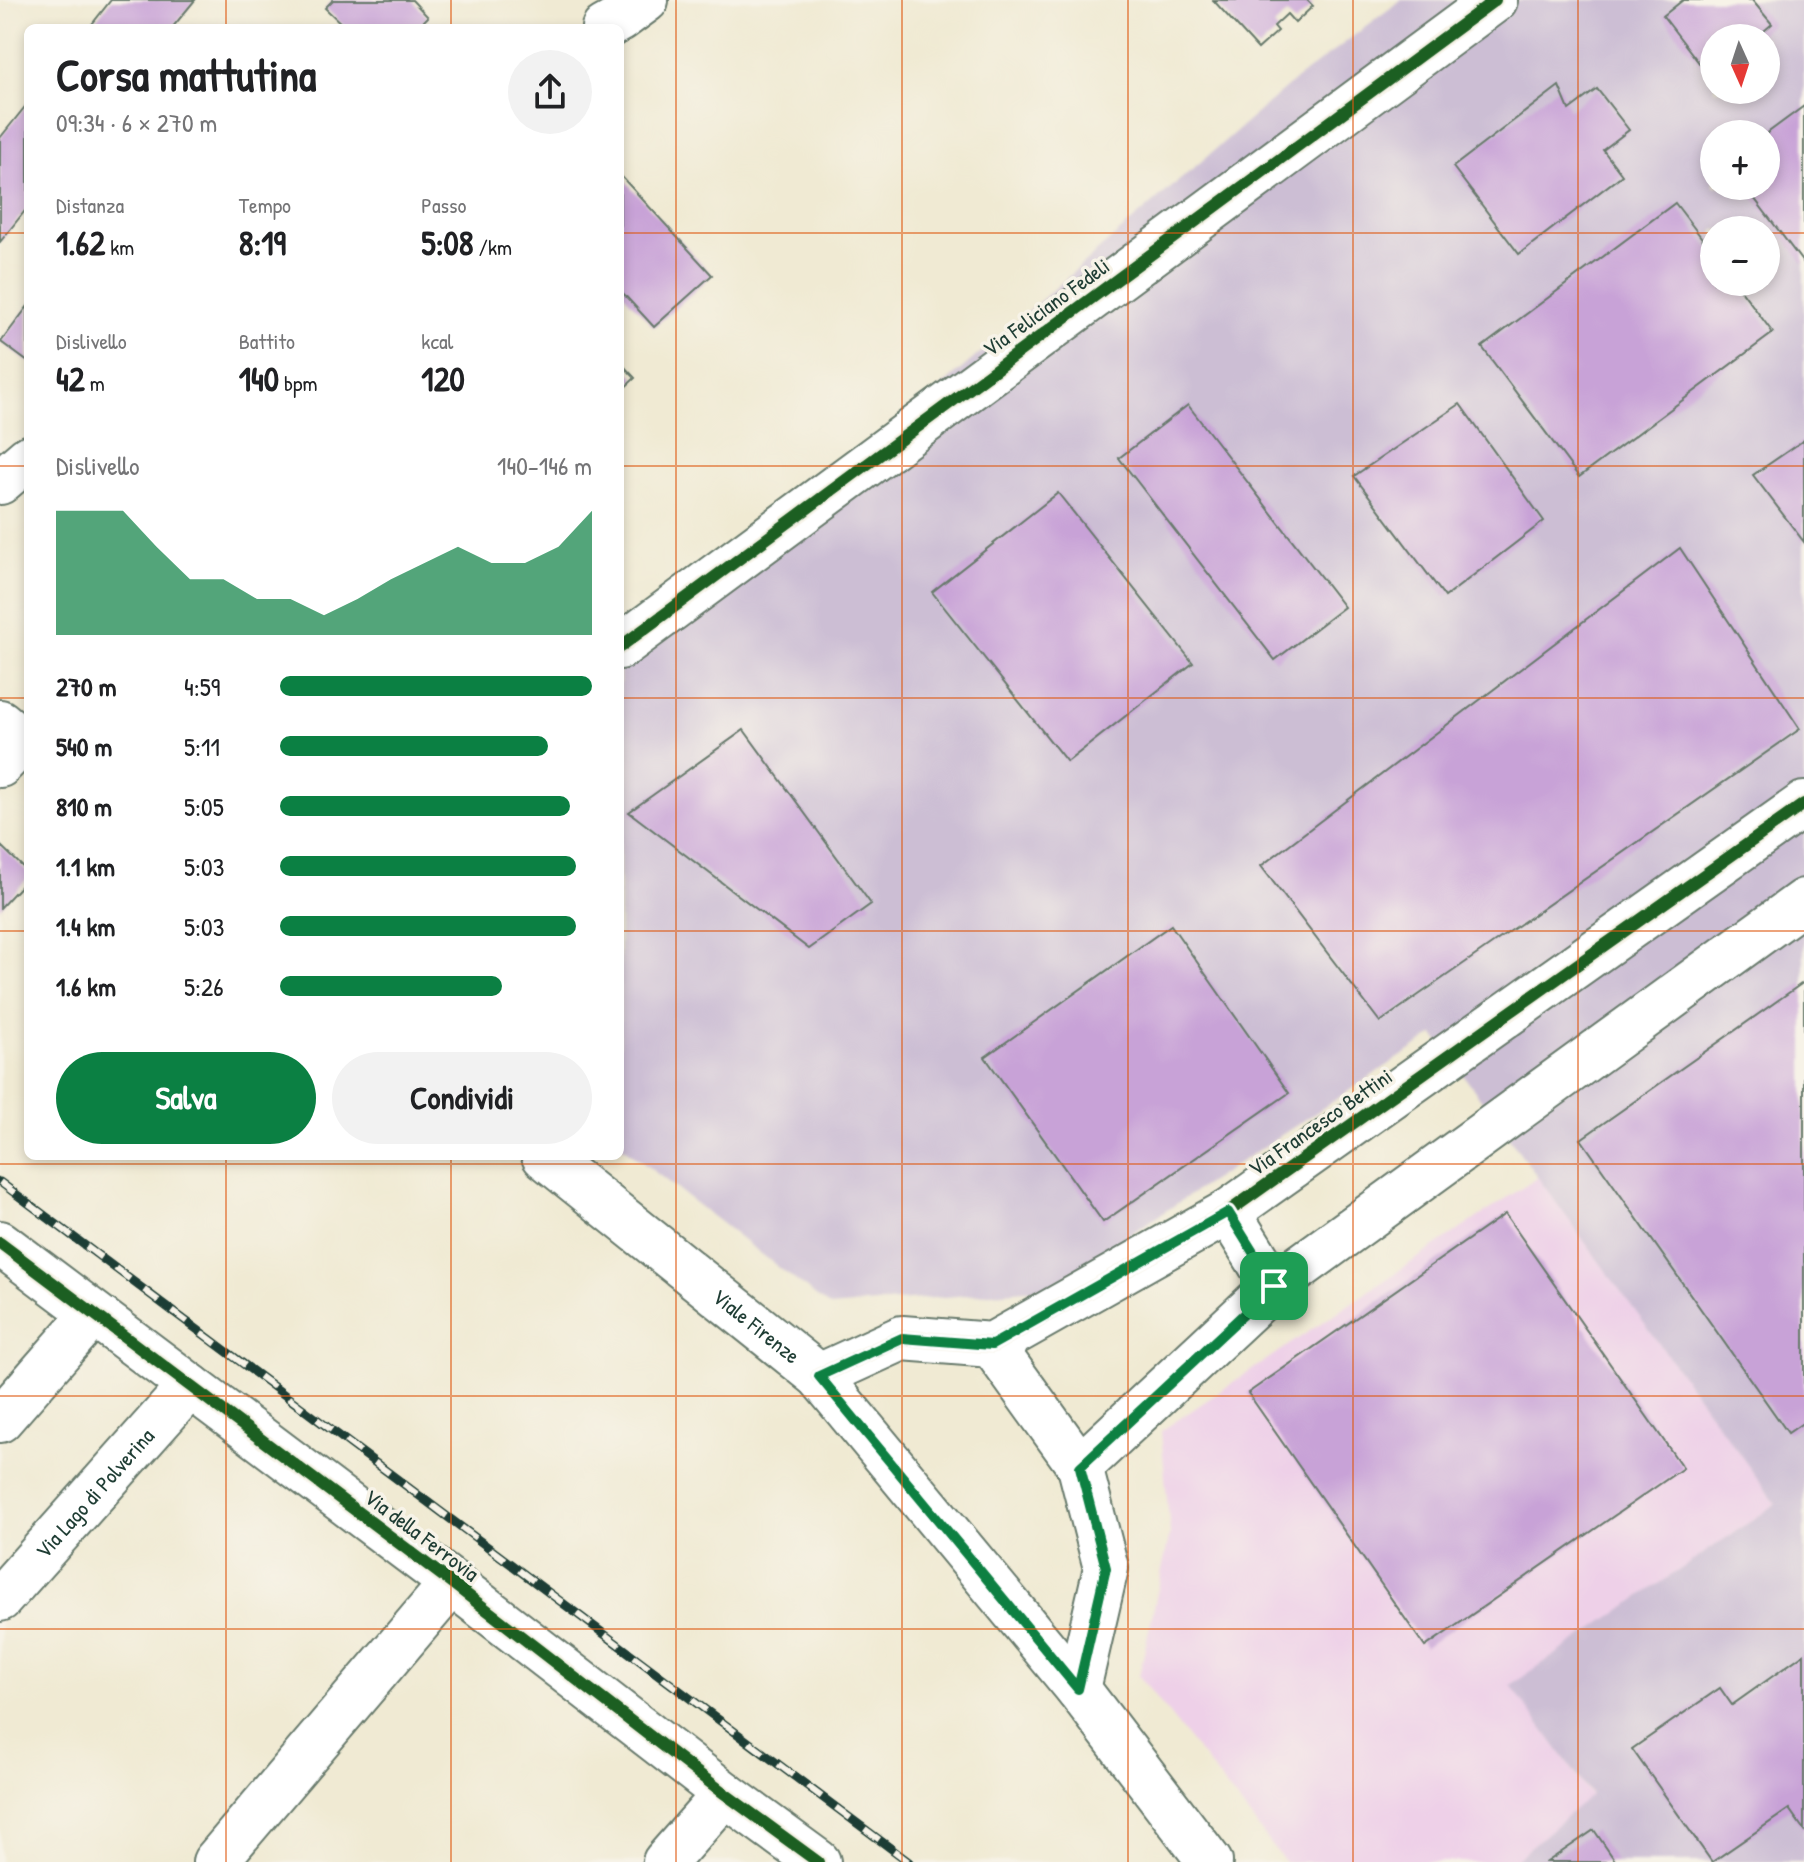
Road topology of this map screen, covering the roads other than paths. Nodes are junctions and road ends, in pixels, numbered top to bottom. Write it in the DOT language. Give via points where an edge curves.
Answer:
graph roads {
  1 [pos="646,0"];
  2 [pos="1495,0"];
  3 [pos="611,24"];
  4 [pos="24,461"];
  5 [pos="0,482"];
  6 [pos="624,644"];
  7 [pos="1804,804"];
  8 [pos="1804,901"];
  9 [pos="549,1160"];
  10 [pos="1228,1212"];
  11 [pos="0,1243"];
  12 [pos="1274,1286"];
  13 [pos="93,1314"];
  14 [pos="992,1345"];
  15 [pos="819,1376"];
  16 [pos="190,1386"];
  17 [pos="0,1420"];
  18 [pos="1080,1467"];
  19 [pos="452,1583"];
  20 [pos="0,1599"];
  21 [pos="1078,1689"];
  22 [pos="725,1794"];
  23 [pos="215,1862"];
  24 [pos="665,1862"];
  25 [pos="818,1862"];
  26 [pos="1210,1862"];
  1 -- 3 [label="street"];
  2 -- 6 [label="street, Via Feliciano Fedeli"];
  4 -- 5 [label="street"];
  7 -- 10 [label="street, Via Francesco Bettini"];
  8 -- 12 [label="street"];
  9 -- 15 [label="street, Viale Firenze"];
  10 -- 12 [label="street"];
  10 -- 14 [label="street, Via Francesco Bettini"];
  11 -- 13 [label="street, Via della Ferrovia"];
  12 -- 18 [label="street"];
  13 -- 16 [label="street, Via della Ferrovia"];
  13 -- 17 [label="street"];
  14 -- 15 [label="street" via="902,1338"];
  14 -- 18 [label="street"];
  15 -- 21 [label="street, Viale Firenze"];
  16 -- 19 [label="street, Via della Ferrovia"];
  16 -- 20 [label="street, Via Lago di Polverina"];
  18 -- 21 [label="street" via="1106,1568"];
  19 -- 22 [label="street, Via della Ferrovia"];
  19 -- 23 [label="street, Via della Ferrovia"];
  21 -- 26 [label="street, Viale Firenze"];
  22 -- 24 [label="street"];
  22 -- 25 [label="street, Via della Ferrovia"];
}
